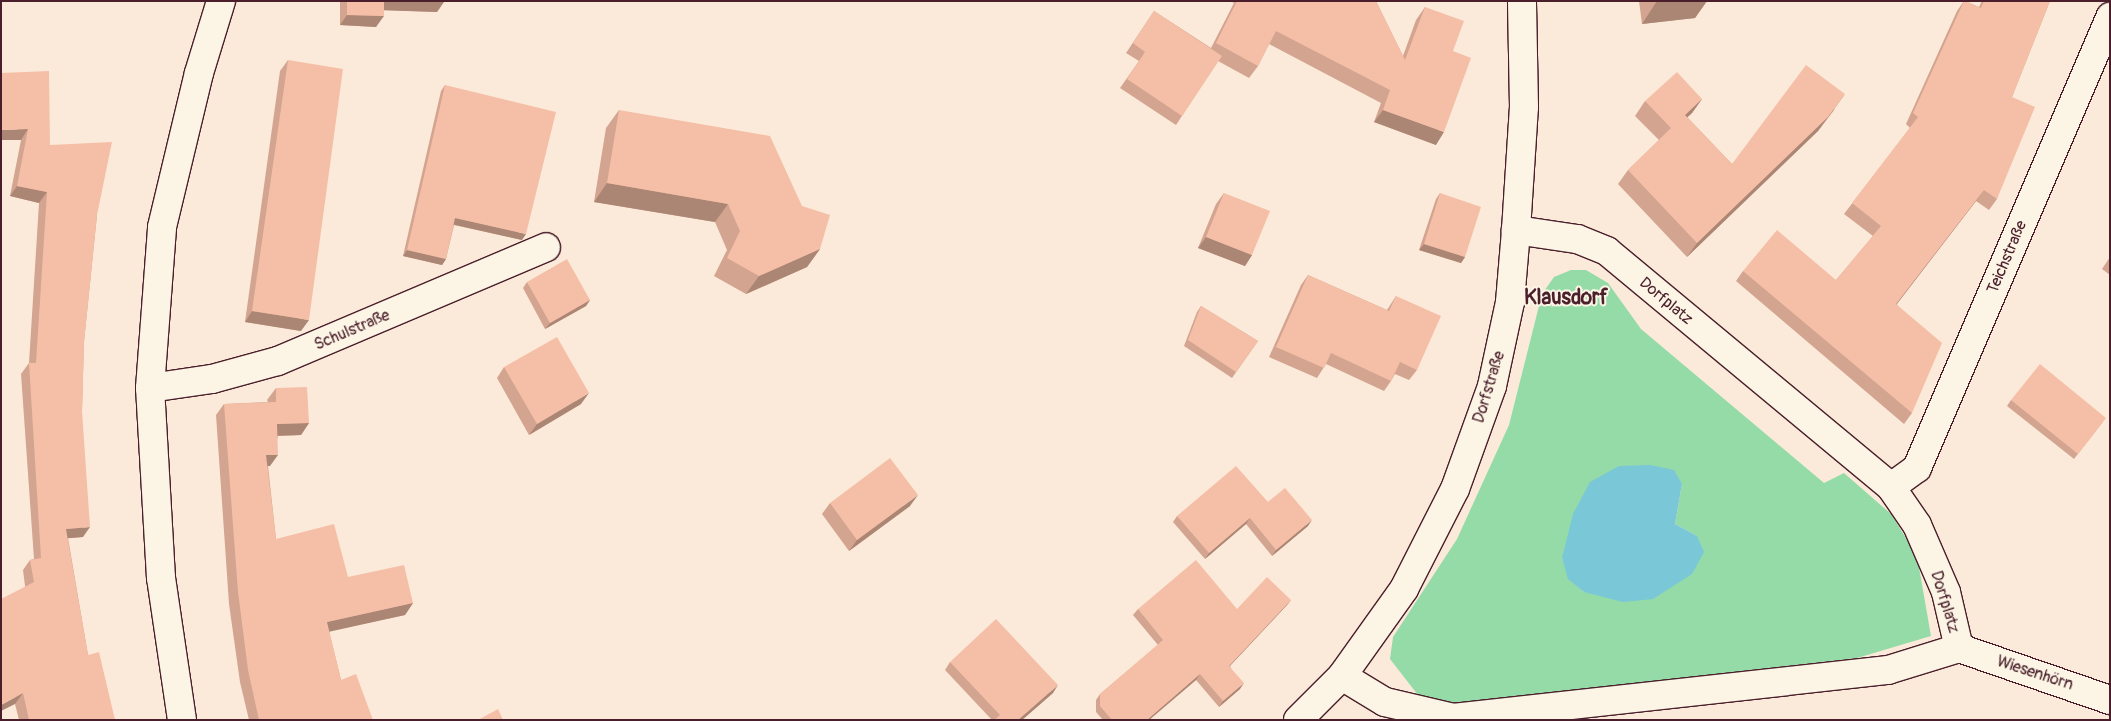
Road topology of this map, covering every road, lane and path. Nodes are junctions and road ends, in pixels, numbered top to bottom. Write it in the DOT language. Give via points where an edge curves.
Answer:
graph roads {
  1 [pos="221,1"];
  2 [pos="1522,1"];
  3 [pos="2110,17"];
  4 [pos="1516,230"];
  5 [pos="546,247"];
  6 [pos="150,388"];
  7 [pos="1891,487"];
  8 [pos="1959,648"];
  9 [pos="1342,676"];
  10 [pos="2110,700"];
  11 [pos="182,720"];
  12 [pos="1298,720"];
  1 -- 6 [label="street" via="198,73 162,227"];
  2 -- 4 [label="street, Dorfstraße" via="1524,107"];
  3 -- 7 [label="street, Teichstraße" via="1917,468"];
  4 -- 7 [label="street, Dorfplatz" via="1577,239 1607,251"];
  4 -- 9 [label="street, Dorfstraße" via="1504,338 1492,386 1455,489 1404,589"];
  5 -- 6 [label="street, Schulstraße" via="278,361 212,379"];
  6 -- 11 [label="street" via="161,578"];
  7 -- 8 [label="street, Dorfplatz" via="1917,525 1946,592"];
  8 -- 9 [label="street, Dorfplatz" via="1888,670 1453,718 1386,702"];
  8 -- 10 [label="street, Wiesenhörn"];
  9 -- 12 [label="street, Dorfstraße"];
}
